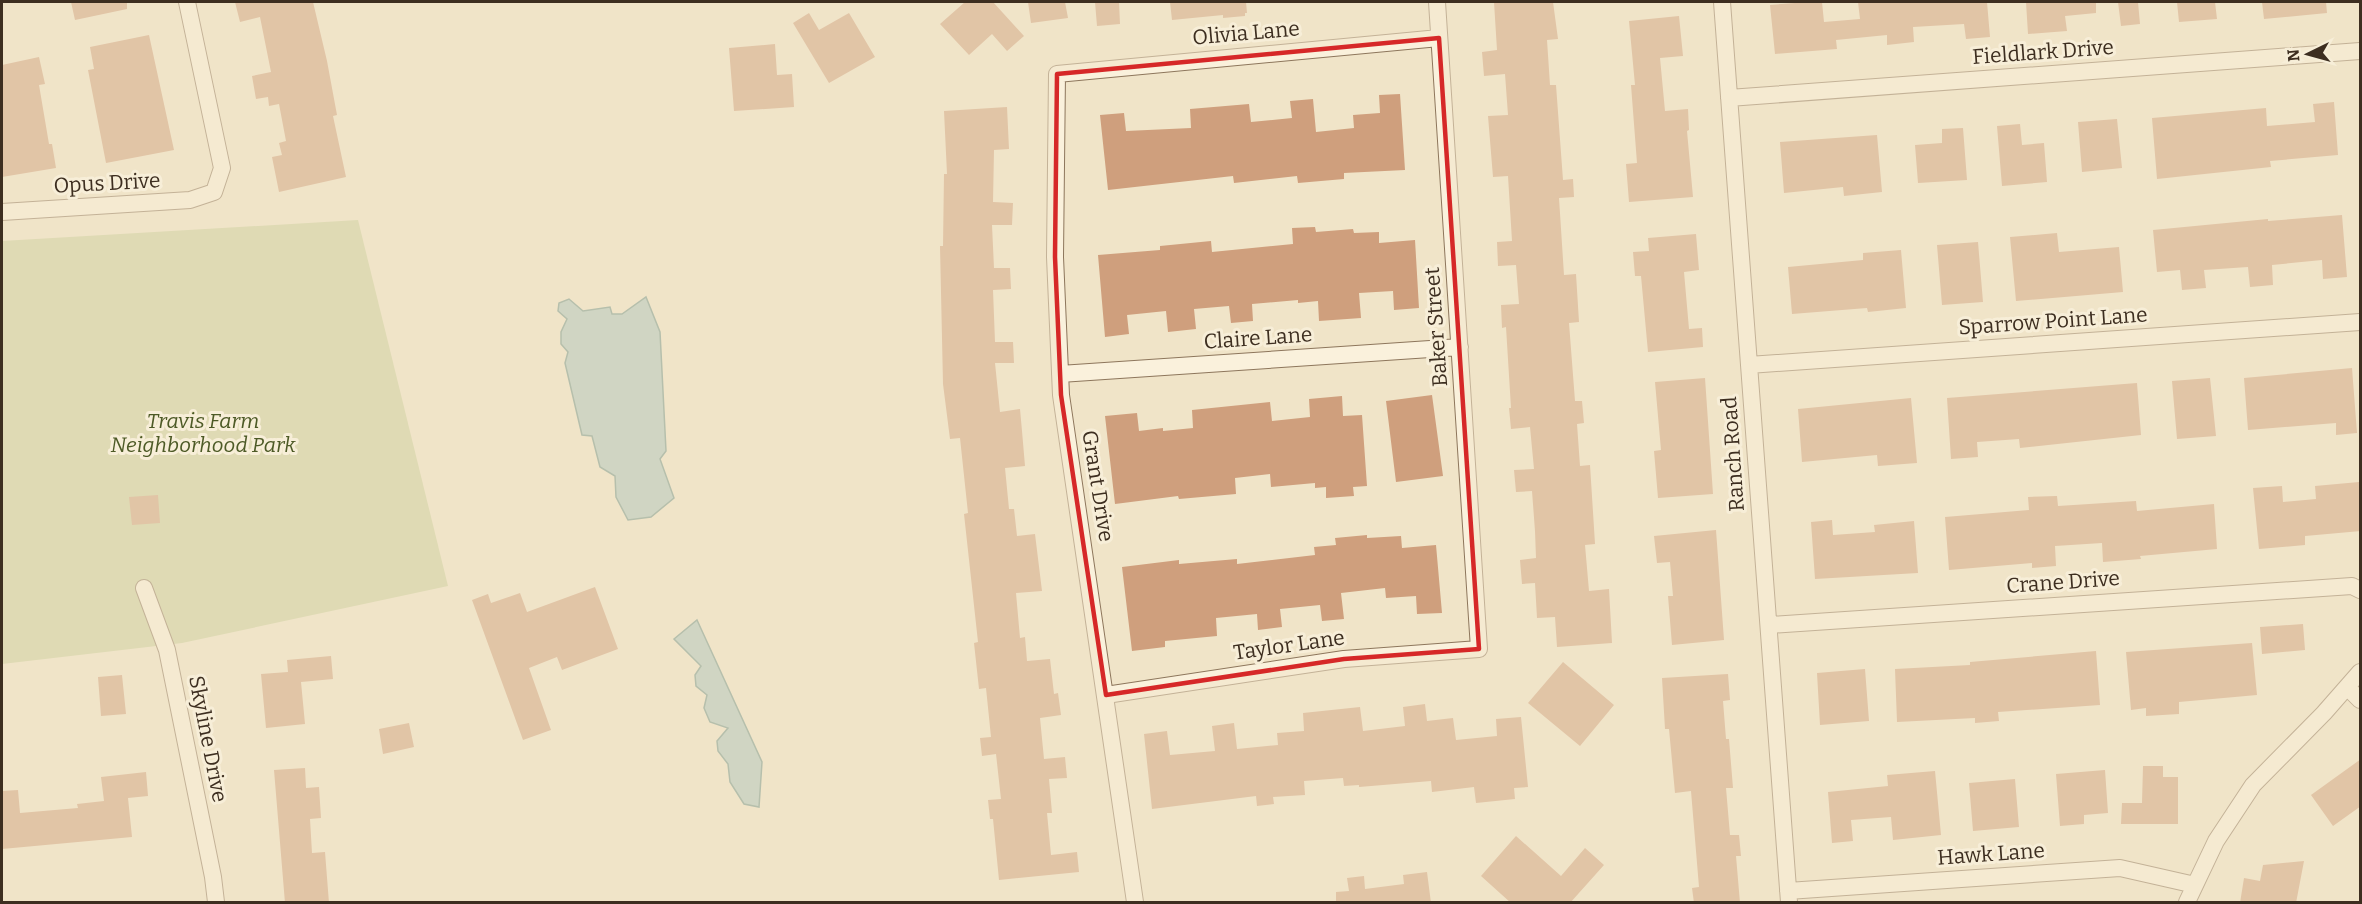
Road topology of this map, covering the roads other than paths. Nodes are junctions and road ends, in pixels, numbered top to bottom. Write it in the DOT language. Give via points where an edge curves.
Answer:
graph roads {
  1 [pos="187,2"];
  2 [pos="1437,2"];
  3 [pos="1722,2"];
  4 [pos="1439,38"];
  5 [pos="2361,51"];
  6 [pos="1057,74"];
  7 [pos="1730,98"];
  8 [pos="2,212"];
  9 [pos="2361,322"];
  10 [pos="1460,346"];
  11 [pos="1749,364"];
  12 [pos="1060,374"];
  13 [pos="144,588"];
  14 [pos="2361,590"];
  15 [pos="1769,625"];
  16 [pos="1479,649"];
  17 [pos="2361,672"];
  18 [pos="2347,687"];
  19 [pos="1106,695"];
  20 [pos="2361,700"];
  21 [pos="2195,885"];
  22 [pos="1789,897"];
  23 [pos="216,903"];
  24 [pos="1135,903"];
  25 [pos="2187,903"];
  1 -- 8 [label="street, Opus Drive" via="222,168 214,192 190,200"];
  2 -- 4 [label="street, Baker Street"];
  3 -- 7 [label="street, Ranch Road"];
  4 -- 6 [label="street, Olivia Lane"];
  4 -- 10 [label="street, Baker Street"];
  5 -- 7 [label="street, Fieldlark Drive"];
  6 -- 12 [label="street, Grant Drive" via="1055,257"];
  7 -- 11 [label="street, Ranch Road"];
  9 -- 11 [label="street, Sparrow Point Lane"];
  10 -- 12 [label="street, Claire Lane"];
  10 -- 16 [label="street, Baker Street"];
  11 -- 15 [label="street, Ranch Road"];
  12 -- 19 [label="street, Grant Drive"];
  13 -- 23 [label="street, Skyline Drive" via="167,650"];
  14 -- 15 [label="street, Crane Drive" via="2352,586 2263,591"];
  15 -- 22 [label="street, Ranch Road"];
  16 -- 19 [label="street, Taylor Lane" via="1344,659"];
  17 -- 18 [label="street"];
  18 -- 20 [label="street"];
  18 -- 21 [label="street" via="2253,785 2216,841"];
  19 -- 24 [label="street, Grant Drive"];
  21 -- 22 [label="street, Hawk Lane" via="2120,868"];
  21 -- 25 [label="street"];
}
